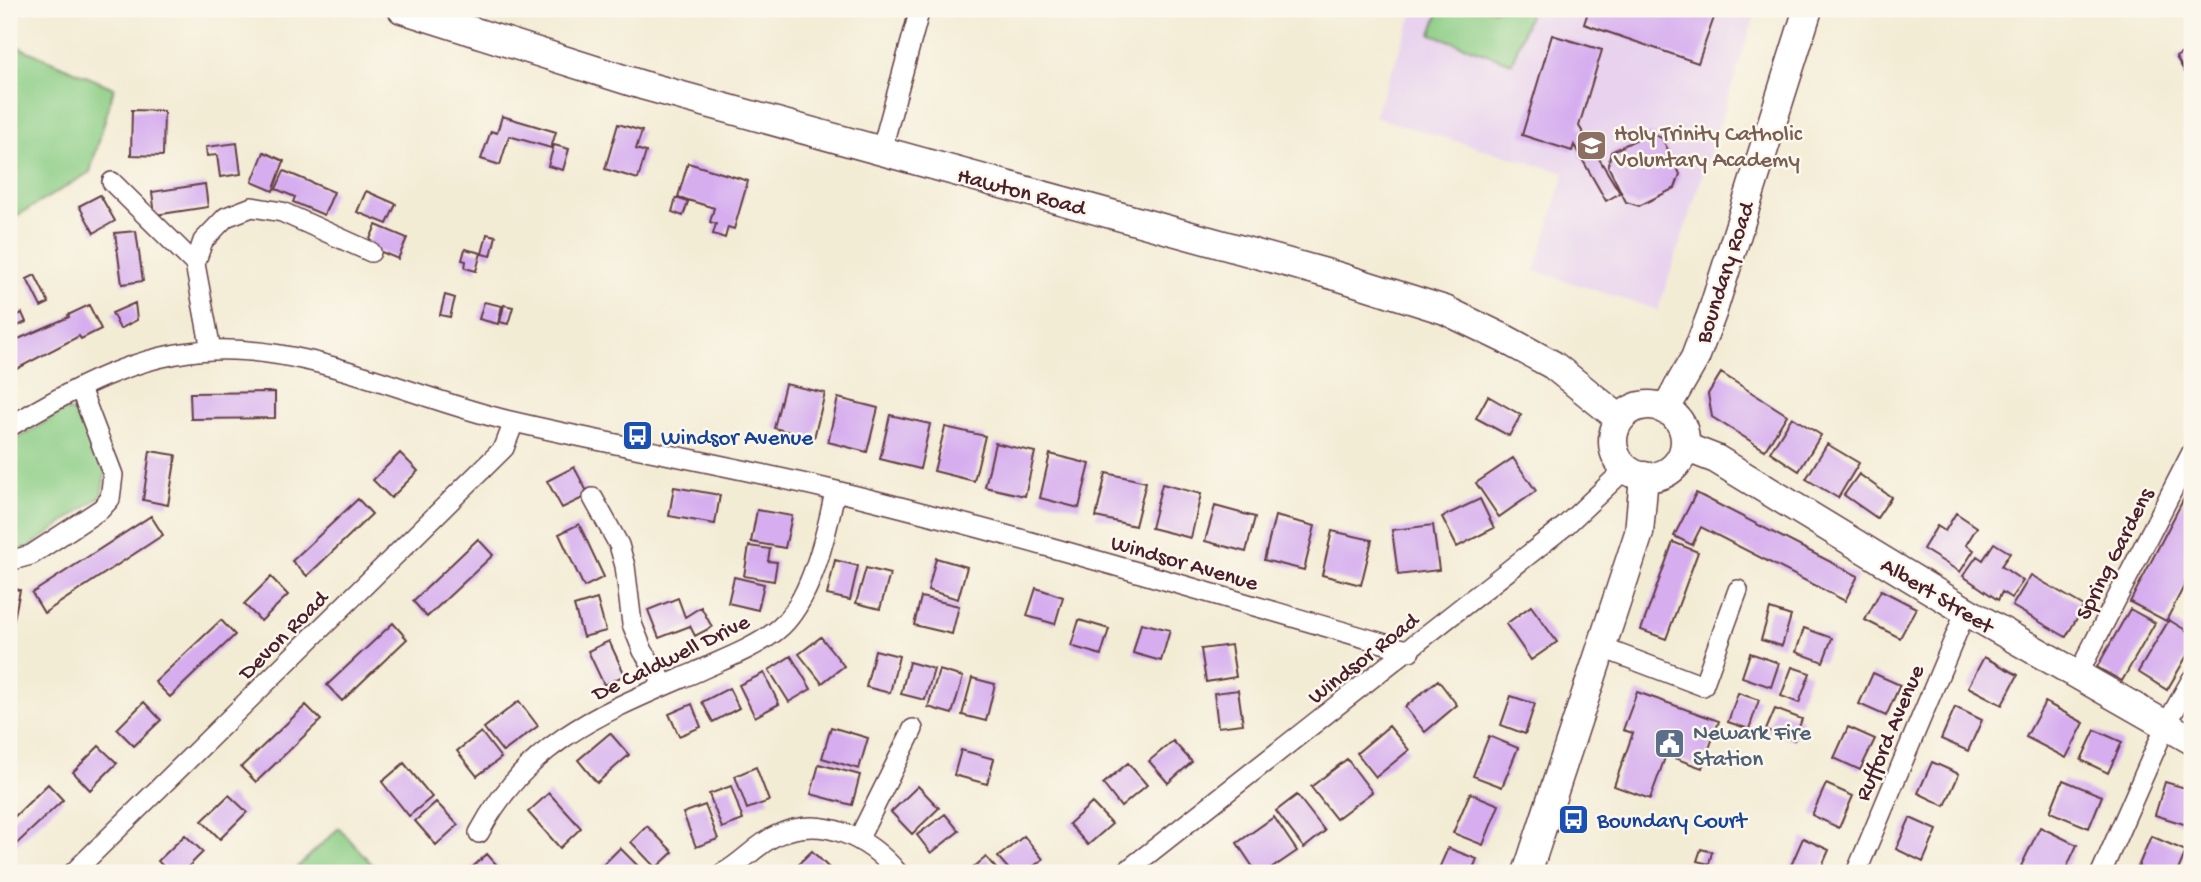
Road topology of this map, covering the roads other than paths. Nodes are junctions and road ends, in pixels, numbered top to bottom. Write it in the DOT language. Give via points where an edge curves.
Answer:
graph roads {
  1 [pos="402,9"];
  2 [pos="920,9"];
  3 [pos="1808,9"];
  4 [pos="881,152"];
  5 [pos="112,182"];
  6 [pos="371,252"];
  7 [pos="195,264"];
  8 [pos="211,350"];
  9 [pos="80,388"];
  10 [pos="1665,410"];
  11 [pos="1620,419"];
  12 [pos="514,422"];
  13 [pos="9,427"];
  14 [pos="1685,447"];
  15 [pos="2192,452"];
  16 [pos="1634,473"];
  17 [pos="835,491"];
  18 [pos="593,498"];
  19 [pos="9,561"];
  20 [pos="1738,590"];
  21 [pos="1966,611"];
  22 [pos="1600,647"];
  23 [pos="1410,651"];
  24 [pos="2077,676"];
  25 [pos="2192,679"];
  26 [pos="665,685"];
  27 [pos="2166,725"];
  28 [pos="912,729"];
  29 [pos="2192,740"];
  30 [pos="479,833"];
  31 [pos="859,838"];
  32 [pos="73,873"];
  33 [pos="723,873"];
  34 [pos="898,873"];
  35 [pos="1124,873"];
  36 [pos="1527,873"];
  37 [pos="1856,873"];
  38 [pos="2101,873"];
  1 -- 4 [label="street, Hawton Road" via="642,85"];
  2 -- 4 [label="street"];
  3 -- 10 [label="street, Boundary Road" via="1712,313 1695,358"];
  4 -- 11 [label="street, Hawton Road" via="1445,310 1553,365"];
  5 -- 7 [label="street"];
  6 -- 7 [label="street" via="282,212 252,207 226,217 203,241"];
  7 -- 8 [label="street"];
  8 -- 9 [label="street, Windsor Avenue" via="130,366"];
  8 -- 12 [label="street, Windsor Avenue" via="303,359"];
  9 -- 13 [label="street, Windsor Avenue"];
  9 -- 19 [label="street" via="113,475 110,499 31,555"];
  10 -- 11 [label="street" via="1651,405"];
  10 -- 14 [label="street" via="1678,418 1685,430"];
  11 -- 16 [label="street" via="1611,444"];
  12 -- 17 [label="street, Windsor Avenue"];
  12 -- 32 [label="street, Devon Road" via="504,448"];
  14 -- 16 [label="street" via="1670,471"];
  14 -- 21 [label="street, Albert Street" via="1716,458"];
  15 -- 24 [label="street, Spring Gardens"];
  16 -- 22 [label="street" via="1639,533"];
  16 -- 23 [label="street, Windsor Road"];
  17 -- 23 [label="street, Windsor Avenue"];
  17 -- 26 [label="street, De Caldwell Drive" via="801,600 778,630"];
  18 -- 26 [label="street" via="619,545 632,624"];
  20 -- 22 [label="street" via="1703,687"];
  21 -- 24 [label="street, Albert Street"];
  21 -- 37 [label="street, Rufford Avenue"];
  22 -- 36 [label="street"];
  23 -- 35 [label="street, Windsor Road"];
  24 -- 27 [label="street, Albert Street"];
  25 -- 27 [label="street"];
  26 -- 30 [label="street, De Caldwell Drive" via="572,730 545,750 493,806"];
  27 -- 29 [label="street, Albert Street"];
  27 -- 38 [label="street"];
  28 -- 31 [label="street"];
  31 -- 33 [label="street" via="805,827 776,835"];
  31 -- 34 [label="street"];
}
